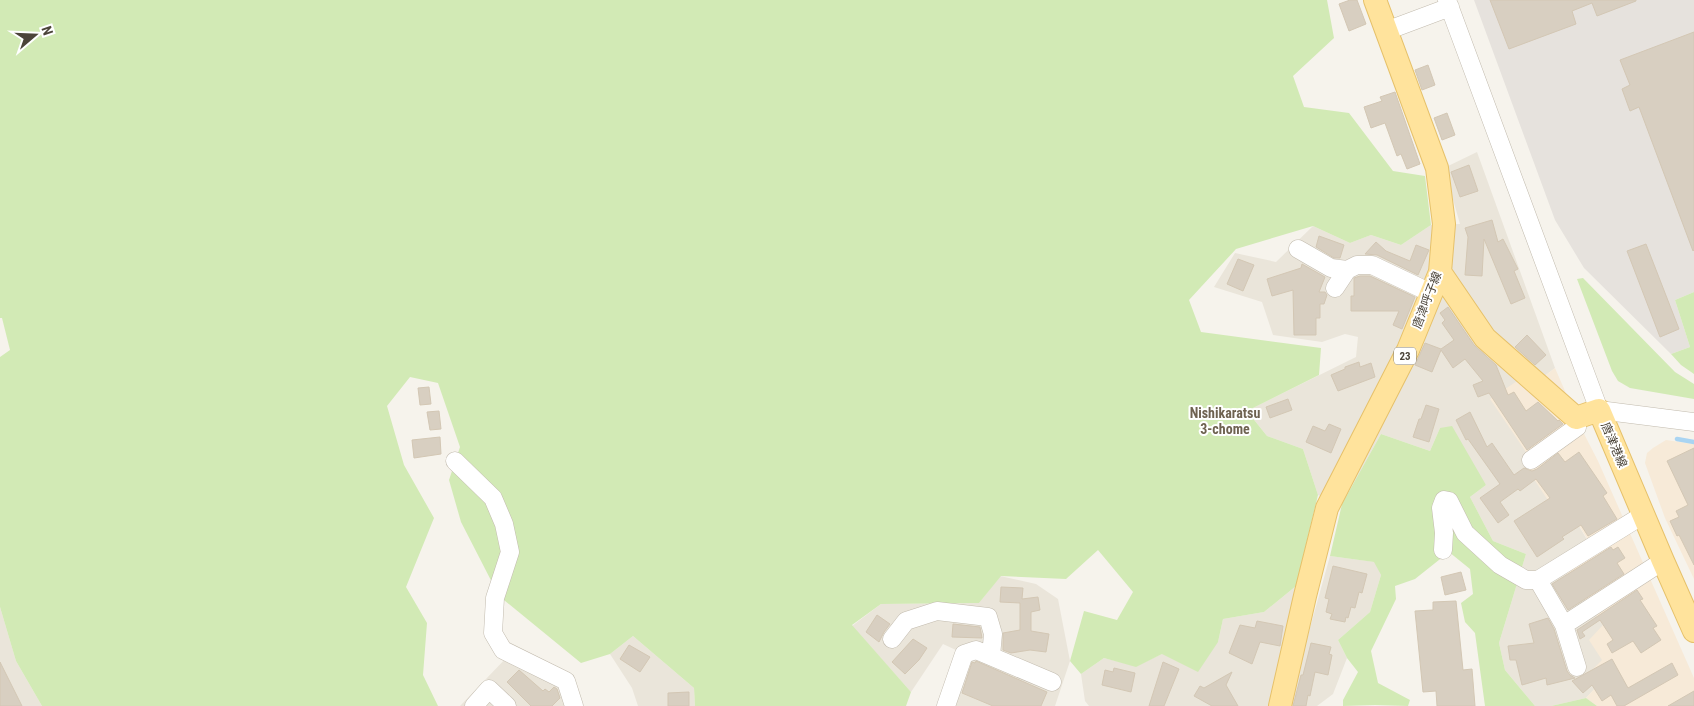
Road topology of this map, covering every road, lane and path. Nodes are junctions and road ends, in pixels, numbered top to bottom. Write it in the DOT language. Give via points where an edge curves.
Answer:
graph roads {
  1 [pos="1375,0"];
  2 [pos="1449,4"];
  3 [pos="1386,31"];
  4 [pos="1298,249"];
  5 [pos="1347,270"];
  6 [pos="1440,272"];
  7 [pos="1335,288"];
  8 [pos="1431,293"];
  9 [pos="1600,410"];
  10 [pos="1576,418"];
  11 [pos="1694,422"];
  12 [pos="1531,460"];
  13 [pos="455,461"];
  14 [pos="1643,515"];
  15 [pos="1443,550"];
  16 [pos="1663,561"];
  17 [pos="1538,580"];
  18 [pos="1564,625"];
  19 [pos="1694,631"];
  20 [pos="892,639"];
  21 [pos="991,656"];
  22 [pos="1577,667"];
  23 [pos="1052,682"];
  24 [pos="474,706"];
  25 [pos="507,706"];
  26 [pos="574,706"];
  27 [pos="946,706"];
  28 [pos="1280,706"];
  1 -- 3 [label="main road, 唐津呼子線 / 23"];
  2 -- 3 [label="street"];
  2 -- 9 [label="street"];
  3 -- 6 [label="main road, 唐津呼子線 / 23" via="1437,168 1444,224"];
  4 -- 5 [label="street" via="1332,268"];
  5 -- 7 [label="street"];
  5 -- 8 [label="street" via="1357,265 1372,265"];
  6 -- 8 [label="main road, 唐津呼子線 / 23"];
  6 -- 10 [label="main road" via="1485,338"];
  8 -- 28 [label="main road, 唐津呼子線 / 23" via="1408,350 1327,508"];
  9 -- 10 [label="main road, 唐津港線"];
  9 -- 11 [label="street"];
  9 -- 14 [label="main road, 唐津港線"];
  10 -- 12 [label="street" via="1577,427"];
  13 -- 26 [label="street" via="493,498 504,524 510,552 495,598 494,633 503,650 566,681"];
  14 -- 16 [label="main road, 唐津港線"];
  14 -- 17 [label="street"];
  15 -- 17 [label="street" via="1444,500 1449,501 1465,533 1500,565 1526,580"];
  16 -- 18 [label="street"];
  16 -- 19 [label="main road, 唐津港線"];
  17 -- 18 [label="street"];
  18 -- 22 [label="street"];
  20 -- 21 [label="street" via="906,622 936,611 988,617 993,634"];
  21 -- 23 [label="street"];
  21 -- 27 [label="street" via="976,650 964,654"];
  24 -- 25 [label="street" via="489,689"];
}
